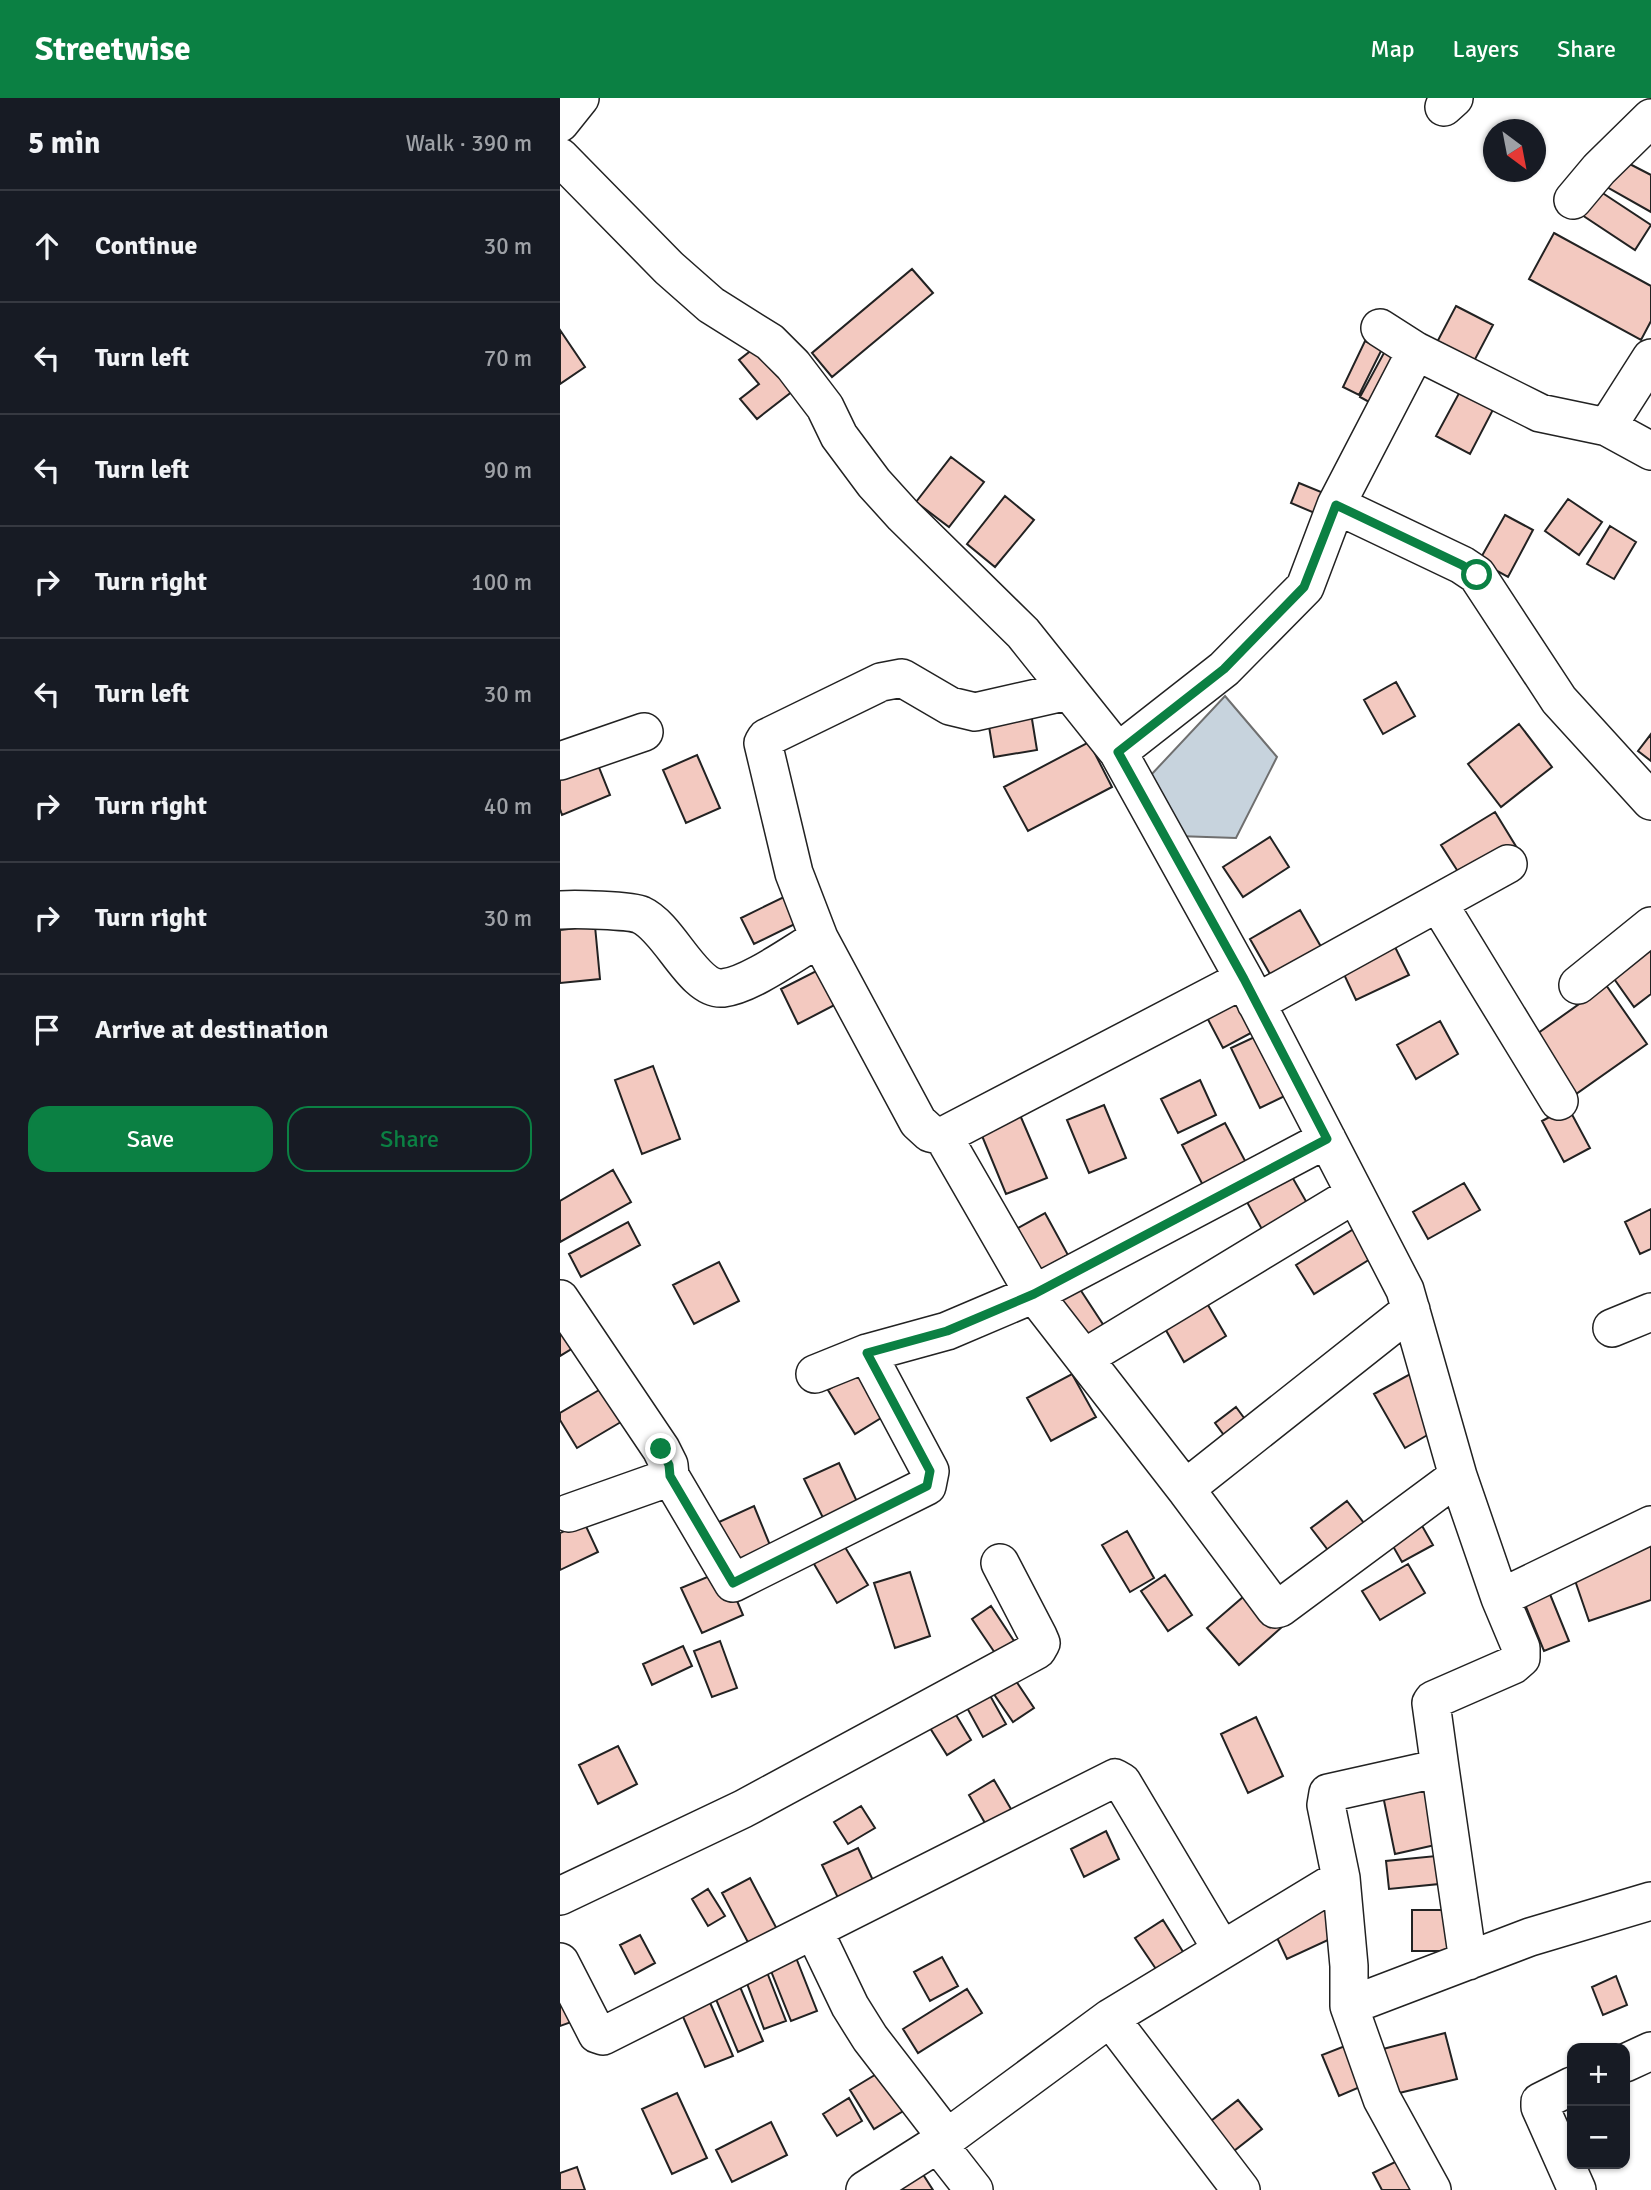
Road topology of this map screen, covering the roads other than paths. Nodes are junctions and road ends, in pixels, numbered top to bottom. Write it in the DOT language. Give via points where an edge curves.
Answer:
graph roads {
  1 [pos="580,98"];
  2 [pos="1651,118"];
  3 [pos="560,123"];
  4 [pos="560,157"];
  5 [pos="1573,200"];
  6 [pos="1380,328"];
  7 [pos="1416,351"];
  8 [pos="1651,358"];
  9 [pos="1606,427"];
  10 [pos="1651,451"];
  11 [pos="1336,505"];
  12 [pos="1068,691"];
  13 [pos="644,732"];
  14 [pos="1118,752"];
  15 [pos="560,761"];
  16 [pos="1651,801"];
  17 [pos="1508,864"];
  18 [pos="562,902"];
  19 [pos="1438,904"];
  20 [pos="1651,926"];
  21 [pos="819,938"];
  22 [pos="1578,985"];
  23 [pos="1250,991"];
  24 [pos="1559,1101"];
  25 [pos="943,1136"];
  26 [pos="1327,1139"];
  27 [pos="1355,1194"];
  28 [pos="1034,1294"];
  29 [pos="560,1299"];
  30 [pos="1411,1310"];
  31 [pos="1651,1312"];
  32 [pos="1612,1328"];
  33 [pos="867,1353"];
  34 [pos="1084,1358"];
  35 [pos="815,1374"];
  36 [pos="670,1476"];
  37 [pos="1458,1476"];
  38 [pos="1187,1491"];
  39 [pos="569,1513"];
  40 [pos="1651,1525"];
  41 [pos="1000,1563"];
  42 [pos="1500,1598"];
  43 [pos="1440,1768"];
  44 [pos="1340,1878"];
  45 [pos="560,1896"];
  46 [pos="1651,1901"];
  47 [pos="814,1931"];
  48 [pos="1222,1950"];
  49 [pos="1468,1961"];
  50 [pos="560,1962"];
  51 [pos="1349,2006"];
  52 [pos="1110,2018"];
  53 [pos="1651,2051"];
  54 [pos="1630,2061"];
  55 [pos="1567,2088"];
  56 [pos="942,2141"];
  57 [pos="865,2190"];
  58 [pos="974,2190"];
  59 [pos="1241,2190"];
  60 [pos="1432,2190"];
  61 [pos="1577,2190"];
  1 -- 3 [label="street"];
  2 -- 5 [label="street"];
  4 -- 12 [label="street" via="669,268 711,305 770,342 793,365 874,483 1024,633"];
  6 -- 7 [label="street"];
  7 -- 9 [label="street" via="1541,413"];
  7 -- 11 [label="street"];
  8 -- 9 [label="street"];
  9 -- 10 [label="street"];
  11 -- 14 [label="street" via="1304,587 1224,669"];
  11 -- 16 [label="street" via="1477,575 1559,700"];
  12 -- 14 [label="street"];
  12 -- 21 [label="street" via="975,712 950,706 902,677 894,678 766,737 794,873"];
  13 -- 15 [label="street"];
  14 -- 23 [label="street"];
  17 -- 19 [label="street"];
  18 -- 21 [label="street" via="639,914 660,929 704,984 722,988 745,982"];
  19 -- 23 [label="street"];
  19 -- 24 [label="street"];
  20 -- 22 [label="street"];
  21 -- 25 [label="street" via="918,1122 930,1133"];
  23 -- 25 [label="street"];
  23 -- 26 [label="street"];
  25 -- 28 [label="street"];
  26 -- 27 [label="street"];
  26 -- 28 [label="street"];
  27 -- 30 [label="street"];
  27 -- 34 [label="street"];
  28 -- 33 [label="street" via="947,1331"];
  28 -- 34 [label="street"];
  29 -- 36 [label="street" via="661,1449"];
  30 -- 37 [label="street"];
  30 -- 38 [label="street"];
  31 -- 32 [label="street"];
  33 -- 35 [label="street"];
  33 -- 36 [label="street" via="930,1471 927,1486 733,1583"];
  34 -- 38 [label="street"];
  36 -- 39 [label="street"];
  37 -- 38 [label="street" via="1275,1609"];
  37 -- 42 [label="street"];
  40 -- 42 [label="street"];
  41 -- 45 [label="street" via="1041,1643 1037,1650 743,1809"];
  42 -- 43 [label="street" via="1521,1658 1433,1700"];
  43 -- 44 [label="street" via="1328,1794 1326,1805"];
  43 -- 49 [label="street"];
  44 -- 48 [label="street"];
  44 -- 51 [label="street"];
  46 -- 49 [label="street"];
  47 -- 48 [label="street" via="1115,1778"];
  47 -- 50 [label="street" via="603,2036 597,2034"];
  47 -- 56 [label="street" via="850,2006"];
  48 -- 52 [label="street"];
  49 -- 51 [label="street"];
  51 -- 60 [label="street" via="1382,2099"];
  52 -- 56 [label="street"];
  52 -- 59 [label="street"];
  53 -- 54 [label="street"];
  55 -- 61 [label="street" via="1544,2098 1540,2107"];
  56 -- 57 [label="street"];
  56 -- 58 [label="street"];
}
